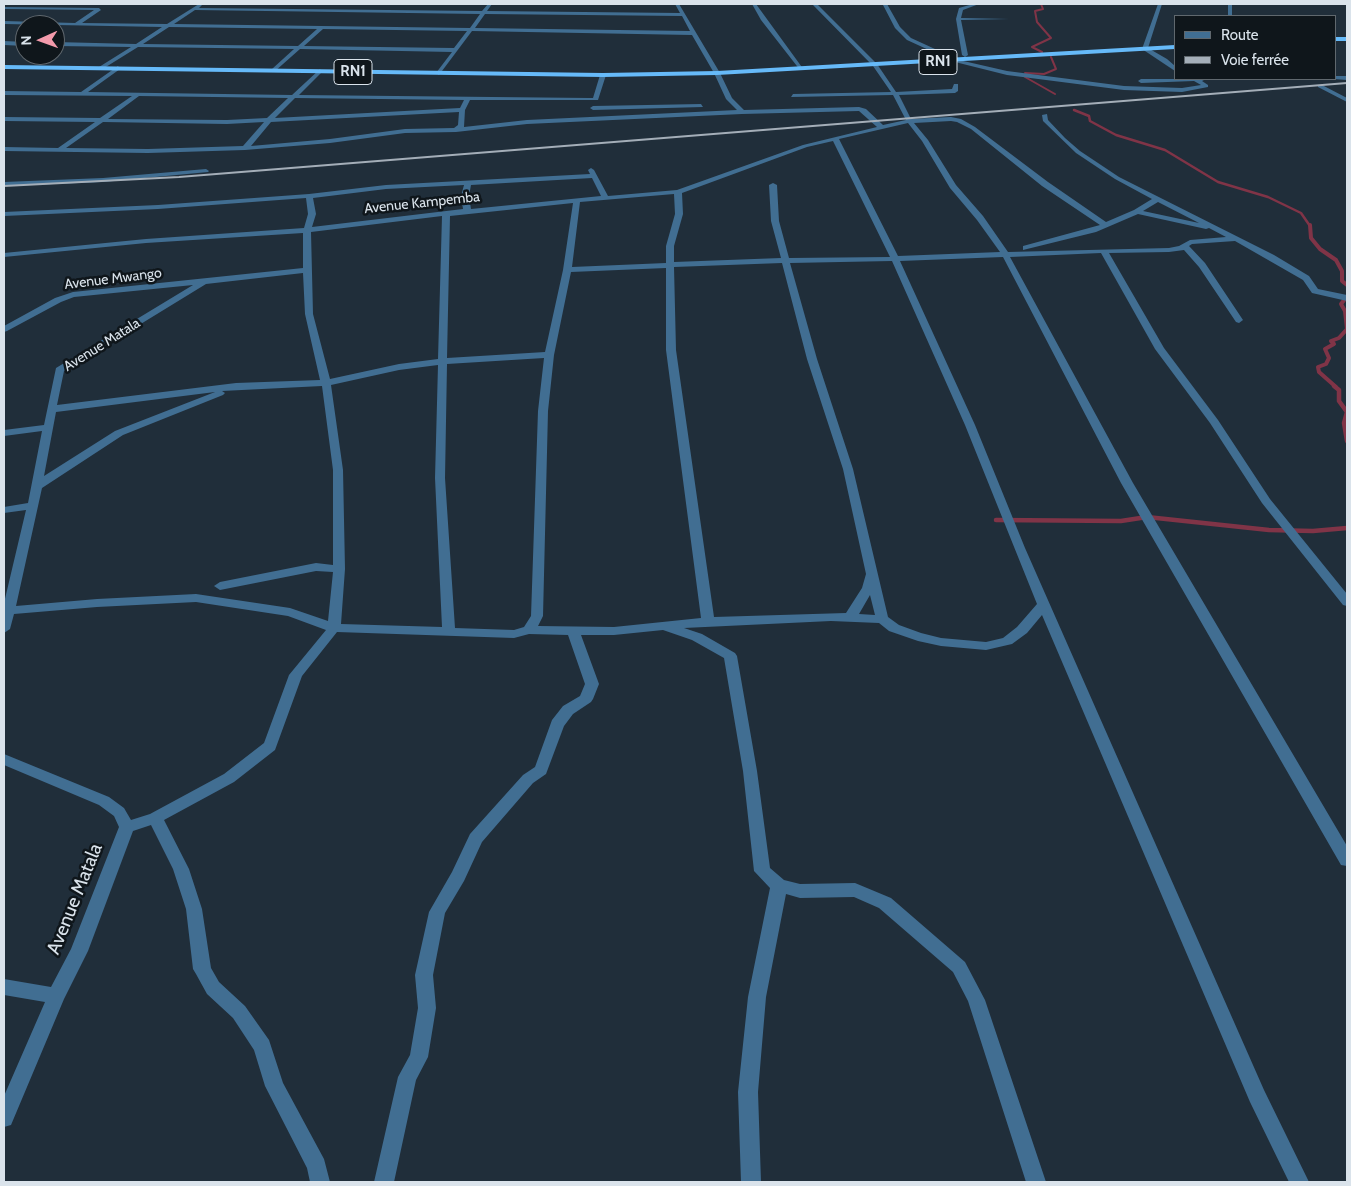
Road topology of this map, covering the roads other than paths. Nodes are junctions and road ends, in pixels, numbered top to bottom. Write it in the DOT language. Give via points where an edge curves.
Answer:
graph roads {
  1 [pos="202,4"];
  2 [pos="347,4"];
  3 [pos="490,4"];
  4 [pos="677,4"];
  5 [pos="754,4"];
  6 [pos="787,4"];
  7 [pos="815,4"];
  8 [pos="977,4"];
  9 [pos="1160,4"];
  10 [pos="4,8"];
  11 [pos="193,9"];
  12 [pos="339,12"];
  13 [pos="484,14"];
  14 [pos="683,15"];
  15 [pos="332,17"];
  16 [pos="958,19"];
  17 [pos="1007,19"];
  18 [pos="4,23"];
  19 [pos="326,23"];
  20 [pos="75,25"];
  21 [pos="166,26"];
  22 [pos="320,28"];
  23 [pos="471,30"];
  24 [pos="695,33"];
  25 [pos="65,44"];
  26 [pos="136,46"];
  27 [pos="1174,47"];
  28 [pos="297,48"];
  29 [pos="1144,49"];
  30 [pos="456,50"];
  31 [pos="966,55"];
  32 [pos="958,61"];
  33 [pos="875,65"];
  34 [pos="4,67"];
  35 [pos="102,68"];
  36 [pos="118,68"];
  37 [pos="1174,68"];
  38 [pos="802,69"];
  39 [pos="274,70"];
  40 [pos="320,71"];
  41 [pos="439,73"];
  42 [pos="717,73"];
  43 [pos="603,75"];
  44 [pos="1083,77"];
  45 [pos="1174,80"];
  46 [pos="1197,80"];
  47 [pos="956,85"];
  48 [pos="1320,86"];
  49 [pos="4,93"];
  50 [pos="82,94"];
  51 [pos="139,94"];
  52 [pos="895,94"];
  53 [pos="794,96"];
  54 [pos="294,97"];
  55 [pos="468,99"];
  56 [pos="594,100"];
  57 [pos="1347,100"];
  58 [pos="734,106"];
  59 [pos="593,108"];
  60 [pos="462,110"];
  61 [pos="742,112"];
  62 [pos="1045,115"];
  63 [pos="4,119"];
  64 [pos="595,119"];
  65 [pos="102,120"];
  66 [pos="268,121"];
  67 [pos="910,121"];
  68 [pos="880,126"];
  69 [pos="459,129"];
  70 [pos="835,138"];
  71 [pos="245,148"];
  72 [pos="4,149"];
  73 [pos="59,150"];
  74 [pos="206,171"];
  75 [pos="468,183"];
  76 [pos="4,184"];
  77 [pos="773,185"];
  78 [pos="678,192"];
  79 [pos="309,196"];
  80 [pos="606,198"];
  81 [pos="1156,199"];
  82 [pos="577,201"];
  83 [pos="467,210"];
  84 [pos="1137,212"];
  85 [pos="446,213"];
  86 [pos="4,214"];
  87 [pos="1104,224"];
  88 [pos="308,230"];
  89 [pos="1219,230"];
  90 [pos="1235,239"];
  91 [pos="1184,245"];
  92 [pos="1104,251"];
  93 [pos="1005,254"];
  94 [pos="4,255"];
  95 [pos="17,255"];
  96 [pos="895,259"];
  97 [pos="4,261"];
  98 [pos="788,262"];
  99 [pos="669,266"];
  100 [pos="307,270"];
  101 [pos="567,270"];
  102 [pos="204,282"];
  103 [pos="1347,298"];
  104 [pos="1238,320"];
  105 [pos="4,329"];
  106 [pos="549,355"];
  107 [pos="443,361"];
  108 [pos="326,383"];
  109 [pos="236,386"];
  110 [pos="52,409"];
  111 [pos="48,427"];
  112 [pos="4,433"];
  113 [pos="37,486"];
  114 [pos="33,505"];
  115 [pos="4,510"];
  116 [pos="339,569"];
  117 [pos="873,571"];
  118 [pos="220,586"];
  119 [pos="1347,602"];
  120 [pos="1044,604"];
  121 [pos="6,611"];
  122 [pos="850,618"];
  123 [pos="882,619"];
  124 [pos="708,621"];
  125 [pos="668,627"];
  126 [pos="334,628"];
  127 [pos="4,629"];
  128 [pos="529,630"];
  129 [pos="573,631"];
  130 [pos="450,632"];
  131 [pos="4,759"];
  132 [pos="155,818"];
  133 [pos="127,827"];
  134 [pos="1347,860"];
  135 [pos="779,886"];
  136 [pos="4,987"];
  137 [pos="56,996"];
  138 [pos="4,1118"];
  139 [pos="320,1182"];
  140 [pos="384,1182"];
  141 [pos="751,1182"];
  142 [pos="1036,1182"];
  143 [pos="1299,1182"];
  1 -- 11 [label="street"];
  2 -- 12 [label="street"];
  3 -- 13 [label="street"];
  4 -- 14 [label="street"];
  5 -- 38 [label="street"];
  6 -- 7 [label="street"];
  7 -- 32 [label="street" via="885,4 904,35"];
  7 -- 33 [label="street"];
  8 -- 16 [label="street" via="961,10"];
  9 -- 29 [label="street"];
  10 -- 20 [label="street" via="99,9"];
  11 -- 12 [label="street"];
  11 -- 21 [label="street"];
  12 -- 13 [label="street"];
  12 -- 15 [label="street"];
  13 -- 14 [label="street"];
  13 -- 23 [label="street"];
  14 -- 24 [label="street"];
  16 -- 17 [label="street"];
  16 -- 31 [label="street"];
  18 -- 20 [label="street"];
  19 -- 22 [label="street"];
  20 -- 21 [label="street"];
  21 -- 22 [label="street"];
  21 -- 26 [label="street"];
  22 -- 23 [label="street"];
  22 -- 28 [label="street"];
  23 -- 24 [label="street"];
  23 -- 30 [label="street"];
  24 -- 42 [label="street"];
  25 -- 26 [label="street"];
  26 -- 28 [label="street"];
  26 -- 35 [label="street"];
  27 -- 29 [label="highway, RN1"];
  28 -- 30 [label="street"];
  28 -- 39 [label="street"];
  29 -- 32 [label="highway, RN1"];
  29 -- 37 [label="street"];
  30 -- 41 [label="street"];
  32 -- 33 [label="highway, RN1"];
  32 -- 46 [label="street" via="1038,78 1124,88 1182,90 1206,86"];
  33 -- 38 [label="highway, RN1"];
  33 -- 52 [label="street"];
  34 -- 35 [label="highway, RN1"];
  35 -- 36 [label="highway, RN1"];
  36 -- 39 [label="highway, RN1"];
  36 -- 50 [label="street"];
  38 -- 42 [label="highway, RN1"];
  39 -- 40 [label="highway, RN1"];
  40 -- 41 [label="highway, RN1"];
  40 -- 54 [label="street"];
  41 -- 43 [label="highway, RN1"];
  42 -- 43 [label="highway, RN1"];
  42 -- 58 [label="street"];
  43 -- 56 [label="street"];
  44 -- 45 [label="street" via="1125,81"];
  47 -- 52 [label="street" via="955,90"];
  48 -- 57 [label="street"];
  49 -- 50 [label="street"];
  50 -- 51 [label="street"];
  51 -- 54 [label="street"];
  51 -- 65 [label="street"];
  52 -- 53 [label="street"];
  52 -- 67 [label="street"];
  54 -- 55 [label="street"];
  54 -- 66 [label="street"];
  55 -- 56 [label="street"];
  55 -- 60 [label="street"];
  56 -- 59 [label="street"];
  58 -- 59 [label="street"];
  58 -- 61 [label="street"];
  59 -- 64 [label="street"];
  60 -- 66 [label="street"];
  60 -- 69 [label="street"];
  61 -- 64 [label="street"];
  61 -- 68 [label="street" via="863,110"];
  62 -- 81 [label="street" via="1044,120 1078,152"];
  63 -- 65 [label="street"];
  64 -- 69 [label="street" via="514,122"];
  65 -- 66 [label="street"];
  65 -- 73 [label="street"];
  66 -- 71 [label="street"];
  67 -- 68 [label="street, Avenue Kampemba"];
  67 -- 87 [label="street, Avenue Kampemba" via="959,120"];
  67 -- 93 [label="street" via="953,186"];
  68 -- 70 [label="street, Avenue Kampemba"];
  69 -- 71 [label="street" via="405,131"];
  70 -- 78 [label="street, Avenue Kampemba"];
  70 -- 96 [label="street"];
  71 -- 73 [label="street"];
  72 -- 73 [label="street"];
  74 -- 76 [label="street"];
  75 -- 79 [label="street"];
  75 -- 80 [label="street" via="593,173"];
  75 -- 83 [label="street" via="465,196"];
  77 -- 98 [label="street" via="775,221"];
  78 -- 80 [label="street, Avenue Kampemba"];
  78 -- 99 [label="street" via="679,214 670,246"];
  79 -- 86 [label="street"];
  79 -- 88 [label="street" via="312,214"];
  80 -- 82 [label="street, Avenue Kampemba"];
  81 -- 84 [label="street"];
  81 -- 89 [label="street"];
  82 -- 83 [label="street, Avenue Kampemba"];
  82 -- 101 [label="street"];
  83 -- 85 [label="street, Avenue Kampemba"];
  84 -- 87 [label="street"];
  84 -- 89 [label="street"];
  85 -- 88 [label="street, Avenue Kampemba"];
  85 -- 107 [label="street"];
  87 -- 93 [label="street"];
  88 -- 95 [label="street, Avenue Kampemba" via="146,241"];
  88 -- 100 [label="street"];
  89 -- 90 [label="street"];
  90 -- 91 [label="street"];
  90 -- 103 [label="street" via="1306,278 1315,291"];
  91 -- 92 [label="street" via="1169,250"];
  91 -- 104 [label="street" via="1202,265"];
  92 -- 93 [label="street"];
  92 -- 119 [label="street" via="1160,349 1214,422 1266,502"];
  93 -- 96 [label="street"];
  93 -- 134 [label="street" via="1127,483"];
  94 -- 95 [label="street, Avenue Kampemba"];
  95 -- 97 [label="street"];
  96 -- 98 [label="street"];
  96 -- 120 [label="street" via="970,425"];
  98 -- 99 [label="street"];
  98 -- 117 [label="street" via="812,359 848,468"];
  99 -- 101 [label="street"];
  99 -- 124 [label="street" via="674,378"];
  100 -- 102 [label="street, Avenue Matala"];
  100 -- 108 [label="street" via="309,314"];
  101 -- 106 [label="street"];
  102 -- 105 [label="street, Avenue Mwango" via="74,295"];
  102 -- 110 [label="street, Avenue Matala" via="59,370"];
  106 -- 107 [label="street"];
  106 -- 128 [label="street" via="543,411 537,616"];
  107 -- 108 [label="street"];
  107 -- 130 [label="street" via="440,478"];
  108 -- 109 [label="street"];
  108 -- 116 [label="street" via="338,470"];
  109 -- 110 [label="street"];
  109 -- 113 [label="street" via="119,433"];
  110 -- 111 [label="street, Avenue Matala"];
  111 -- 112 [label="street"];
  111 -- 113 [label="street, Avenue Matala"];
  113 -- 114 [label="street, Avenue Matala"];
  114 -- 115 [label="street"];
  114 -- 121 [label="street, Avenue Matala"];
  116 -- 118 [label="street" via="316,567"];
  116 -- 126 [label="street"];
  117 -- 122 [label="street" via="868,588"];
  117 -- 123 [label="street"];
  120 -- 123 [label="street" via="1022,630 1007,641 986,646 918,637 894,628"];
  120 -- 143 [label="street" via="1186,933"];
  121 -- 126 [label="street" via="196,598 290,612"];
  121 -- 127 [label="street, Avenue Matala"];
  122 -- 123 [label="street"];
  122 -- 124 [label="street" via="788,616"];
  124 -- 125 [label="street"];
  125 -- 129 [label="street"];
  125 -- 135 [label="street" via="697,637 730,656 750,772 762,871"];
  126 -- 130 [label="street"];
  126 -- 132 [label="street" via="296,676 270,746 229,778"];
  128 -- 129 [label="street"];
  128 -- 130 [label="street" via="514,634"];
  129 -- 140 [label="street" via="592,684 586,699 568,710 557,724 541,770 528,779 476,838 437,912 424,975 427,1008 419,1057 407,1077"];
  131 -- 133 [label="street" via="104,800 119,812"];
  132 -- 133 [label="street"];
  132 -- 139 [label="street" via="181,869 194,908 202,969 213,988 239,1012 262,1046 274,1086 317,1166"];
  133 -- 137 [label="street, Avenue Matala" via="79,951"];
  135 -- 141 [label="street" via="757,997 748,1083"];
  135 -- 142 [label="street" via="800,891 856,890 885,904 959,967 976,1000"];
  136 -- 137 [label="street"];
  137 -- 138 [label="street, Avenue Matala"];
}
